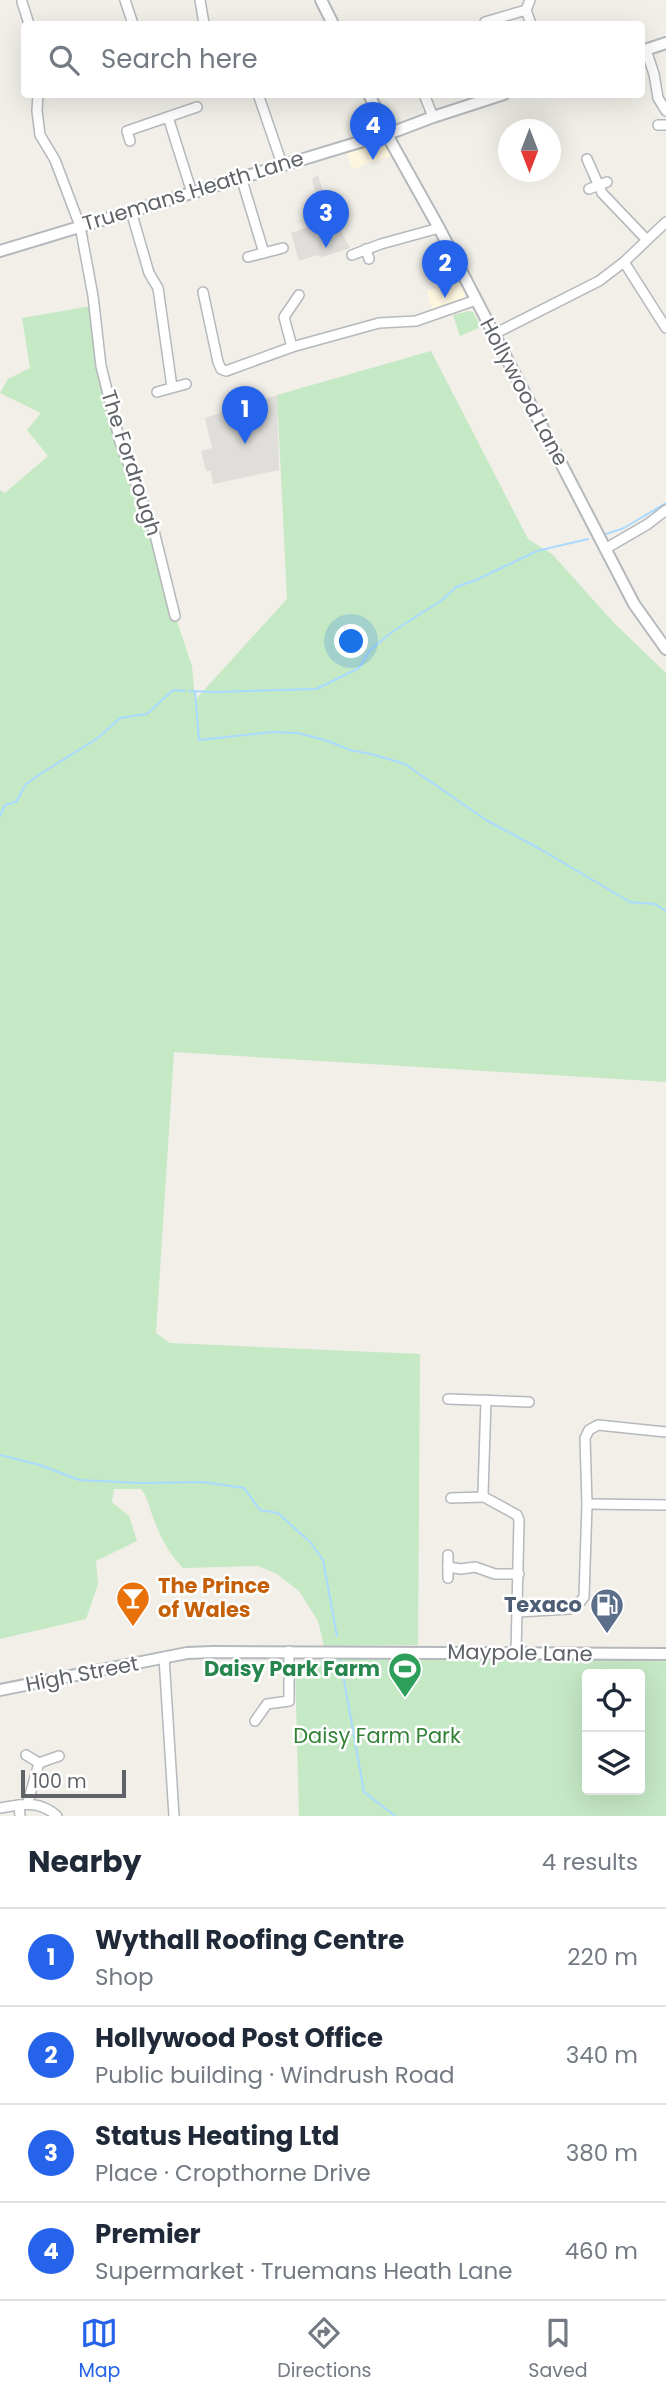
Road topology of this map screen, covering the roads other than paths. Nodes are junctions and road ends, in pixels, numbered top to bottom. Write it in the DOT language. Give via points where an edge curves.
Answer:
graph roads {
  1 [pos="125,0"];
  2 [pos="200,0"];
  3 [pos="321,0"];
  4 [pos="530,0"];
  5 [pos="22,2"];
  6 [pos="526,10"];
  7 [pos="28,21"];
  8 [pos="132,21"];
  9 [pos="204,21"];
  10 [pos="332,21"];
  11 [pos="488,21"];
  12 [pos="530,21"];
  13 [pos="666,43"];
  14 [pos="645,50"];
  15 [pos="645,52"];
  16 [pos="38,98"];
  17 [pos="259,98"];
  18 [pos="371,98"];
  19 [pos="426,98"];
  20 [pos="492,98"];
  21 [pos="197,107"];
  22 [pos="666,111"];
  23 [pos="168,117"];
  24 [pos="433,117"];
  25 [pos="387,134"];
  26 [pos="130,141"];
  27 [pos="587,159"];
  28 [pos="282,164"];
  29 [pos="241,177"];
  30 [pos="192,192"];
  31 [pos="131,211"];
  32 [pos="666,222"];
  33 [pos="80,226"];
  34 [pos="439,228"];
  35 [pos="646,239"];
  36 [pos="283,248"];
  37 [pos="366,249"];
  38 [pos="0,251"];
  39 [pos="264,253"];
  40 [pos="352,255"];
  41 [pos="248,257"];
  42 [pos="369,259"];
  43 [pos="624,261"];
  44 [pos="299,295"];
  45 [pos="201,297"];
  46 [pos="476,300"];
  47 [pos="666,328"];
  48 [pos="494,334"];
  49 [pos="292,347"];
  50 [pos="186,384"];
  51 [pos="172,387"];
  52 [pos="157,392"];
  53 [pos="666,510"];
  54 [pos="605,549"];
  55 [pos="176,616"];
  56 [pos="666,649"];
  57 [pos="448,1399"];
  58 [pos="486,1400"];
  59 [pos="529,1402"];
  60 [pos="666,1432"];
  61 [pos="484,1497"];
  62 [pos="451,1498"];
  63 [pos="587,1504"];
  64 [pos="666,1505"];
  65 [pos="448,1555"];
  66 [pos="447,1567"];
  67 [pos="519,1574"];
  68 [pos="447,1578"];
  69 [pos="518,1612"];
  70 [pos="289,1651"];
  71 [pos="516,1653"];
  72 [pos="666,1654"];
  73 [pos="164,1657"];
  74 [pos="0,1690"];
  75 [pos="255,1721"];
  76 [pos="26,1755"];
  77 [pos="59,1756"];
  78 [pos="39,1763"];
  79 [pos="24,1804"];
  80 [pos="0,1808"];
  81 [pos="20,1816"];
  82 [pos="57,1816"];
  83 [pos="174,1816"];
  1 -- 8 [label="street"];
  2 -- 9 [label="street"];
  3 -- 10 [label="street"];
  4 -- 6 [label="street"];
  5 -- 7 [label="street"];
  6 -- 11 [label="street"];
  6 -- 12 [label="street"];
  13 -- 14 [label="street"];
  15 -- 22 [label="street"];
  16 -- 33 [label="street, The Fordrough" via="40,135 55,160"];
  17 -- 28 [label="street"];
  18 -- 25 [label="street, Hollywood Lane"];
  19 -- 24 [label="street"];
  20 -- 24 [label="street, Truemans Heath Lane"];
  21 -- 23 [label="street"];
  23 -- 26 [label="street" via="127,131"];
  23 -- 30 [label="street"];
  24 -- 25 [label="street, Truemans Heath Lane"];
  25 -- 28 [label="street, Truemans Heath Lane"];
  25 -- 34 [label="street, Hollywood Lane"];
  27 -- 35 [label="street" via="602,193"];
  28 -- 29 [label="street, Truemans Heath Lane"];
  29 -- 30 [label="street, Truemans Heath Lane"];
  29 -- 39 [label="street"];
  30 -- 31 [label="street, Truemans Heath Lane"];
  31 -- 33 [label="street, Truemans Heath Lane"];
  31 -- 51 [label="street" via="149,274 158,288"];
  32 -- 35 [label="street"];
  33 -- 38 [label="street, Truemans Heath Lane"];
  33 -- 55 [label="street, The Fordrough" via="101,366 120,442 154,531"];
  34 -- 37 [label="street"];
  34 -- 46 [label="street, Hollywood Lane"];
  35 -- 43 [label="street"];
  36 -- 39 [label="street"];
  37 -- 40 [label="street"];
  37 -- 42 [label="street"];
  39 -- 41 [label="street"];
  43 -- 47 [label="street"];
  43 -- 48 [label="street" via="598,281"];
  44 -- 49 [label="street" via="284,317"];
  45 -- 49 [label="street" via="221,369"];
  46 -- 48 [label="street, Hollywood Lane"];
  46 -- 49 [label="street" via="416,321 379,323"];
  48 -- 54 [label="street, Hollywood Lane"];
  50 -- 51 [label="street"];
  51 -- 52 [label="street"];
  53 -- 54 [label="street"];
  54 -- 56 [label="street, Hollywood Lane" via="634,604"];
  57 -- 58 [label="street"];
  58 -- 59 [label="street"];
  58 -- 61 [label="street"];
  60 -- 63 [label="street" via="598,1425 589,1430 585,1438"];
  61 -- 62 [label="street"];
  61 -- 67 [label="street" via="519,1518"];
  63 -- 64 [label="street"];
  63 -- 69 [label="street" via="586,1594 582,1601 576,1608"];
  65 -- 66 [label="street"];
  66 -- 67 [label="street"];
  66 -- 68 [label="street"];
  67 -- 69 [label="street"];
  69 -- 71 [label="street"];
  70 -- 71 [label="street, Maypole Lane"];
  70 -- 73 [label="street, Maypole Lane"];
  70 -- 75 [label="street" via="289,1701 267,1704"];
  71 -- 72 [label="street, Maypole Lane"];
  73 -- 74 [label="street, High Street"];
  73 -- 83 [label="street"];
  76 -- 78 [label="street"];
  77 -- 78 [label="street"];
  78 -- 79 [label="street"];
  79 -- 80 [label="street"];
  79 -- 81 [label="street"];
  79 -- 82 [label="street"];
}
